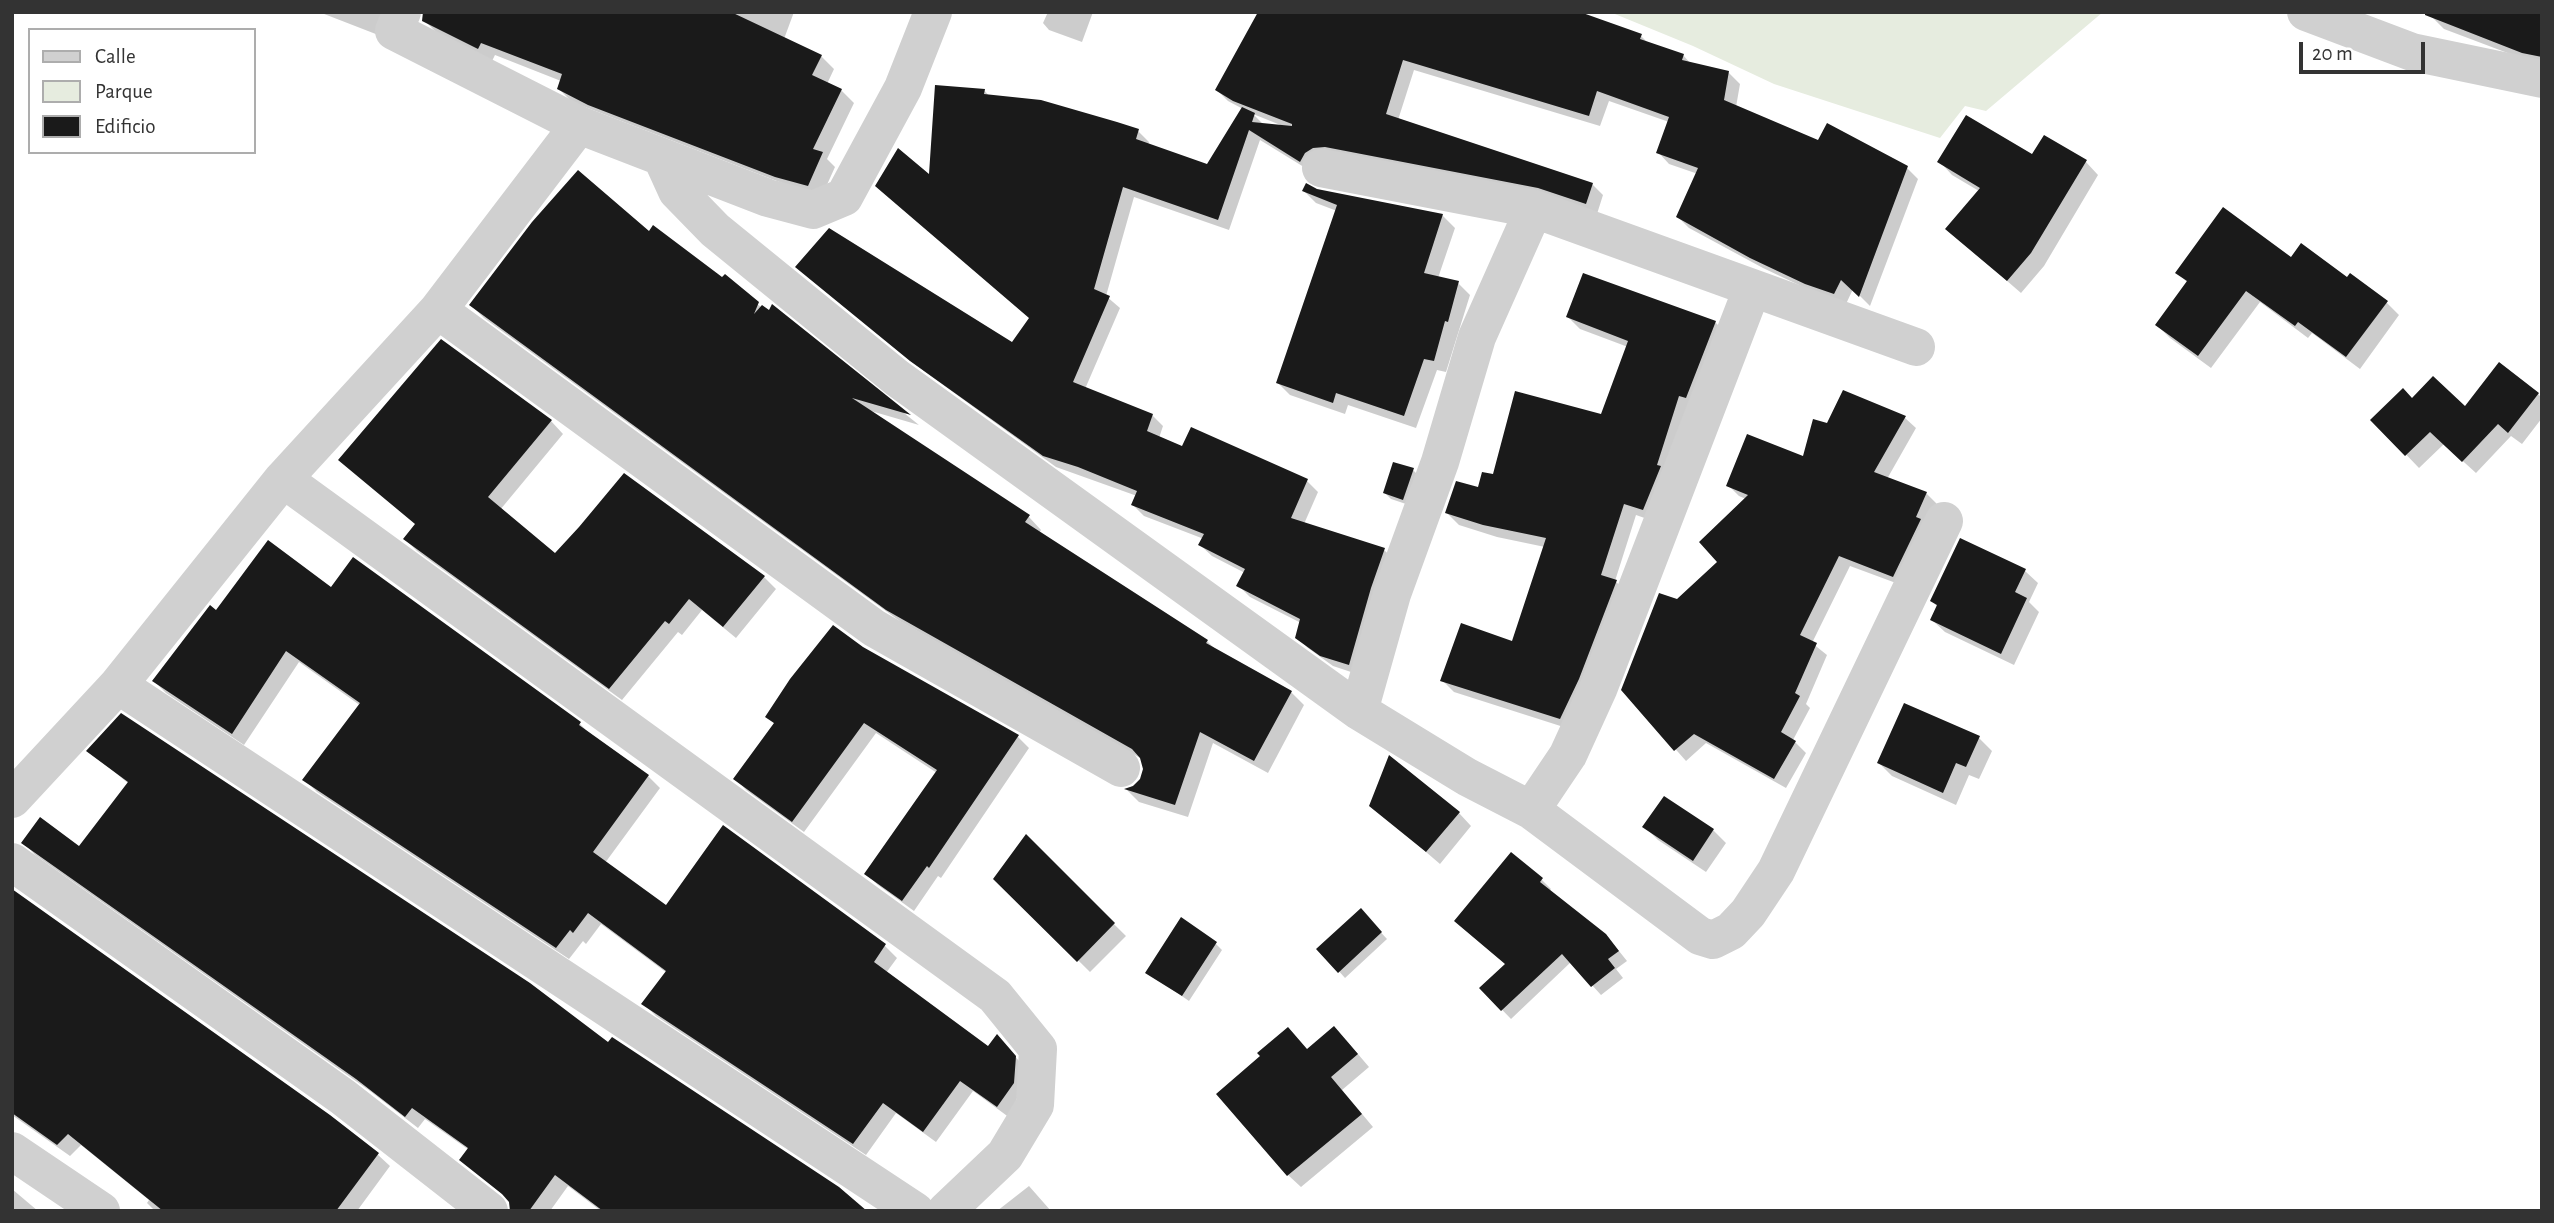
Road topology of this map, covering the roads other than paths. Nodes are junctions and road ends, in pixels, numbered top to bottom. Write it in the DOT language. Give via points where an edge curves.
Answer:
graph roads {
  1 [pos="402,12"];
  2 [pos="933,12"];
  3 [pos="2306,12"];
  4 [pos="2542,79"];
  5 [pos="579,125"];
  6 [pos="662,158"];
  7 [pos="1321,168"];
  8 [pos="1535,209"];
  9 [pos="1752,289"];
  10 [pos="438,310"];
  11 [pos="1916,347"];
  12 [pos="283,479"];
  13 [pos="1944,521"];
  14 [pos="118,685"];
  15 [pos="1359,710"];
  16 [pos="1121,768"];
  17 [pos="12,799"];
  18 [pos="1531,810"];
  19 [pos="12,862"];
  20 [pos="12,1151"];
  21 [pos="101,1211"];
  22 [pos="489,1211"];
  23 [pos="915,1211"];
  24 [pos="946,1211"];
  1 -- 5 [label="street" via="394,32"];
  2 -- 6 [label="street" via="903,88 845,197 813,210"];
  3 -- 4 [label="street" via="2412,52"];
  5 -- 6 [label="street"];
  5 -- 10 [label="street"];
  6 -- 15 [label="street" via="677,191 715,230 897,378"];
  7 -- 8 [label="street"];
  8 -- 9 [label="street"];
  8 -- 15 [label="street" via="1477,337 1440,462 1392,594"];
  9 -- 11 [label="street"];
  9 -- 18 [label="street" via="1599,687 1568,755"];
  10 -- 12 [label="street"];
  10 -- 16 [label="street" via="874,628"];
  12 -- 14 [label="street"];
  12 -- 24 [label="street" via="995,996 1038,1049 1035,1105 1005,1155"];
  13 -- 18 [label="street" via="1776,871 1731,931 1713,940 1700,936"];
  14 -- 17 [label="street"];
  14 -- 23 [label="street"];
  15 -- 18 [label="street"];
  19 -- 22 [label="street" via="343,1097"];
  20 -- 21 [label="street"];
}
